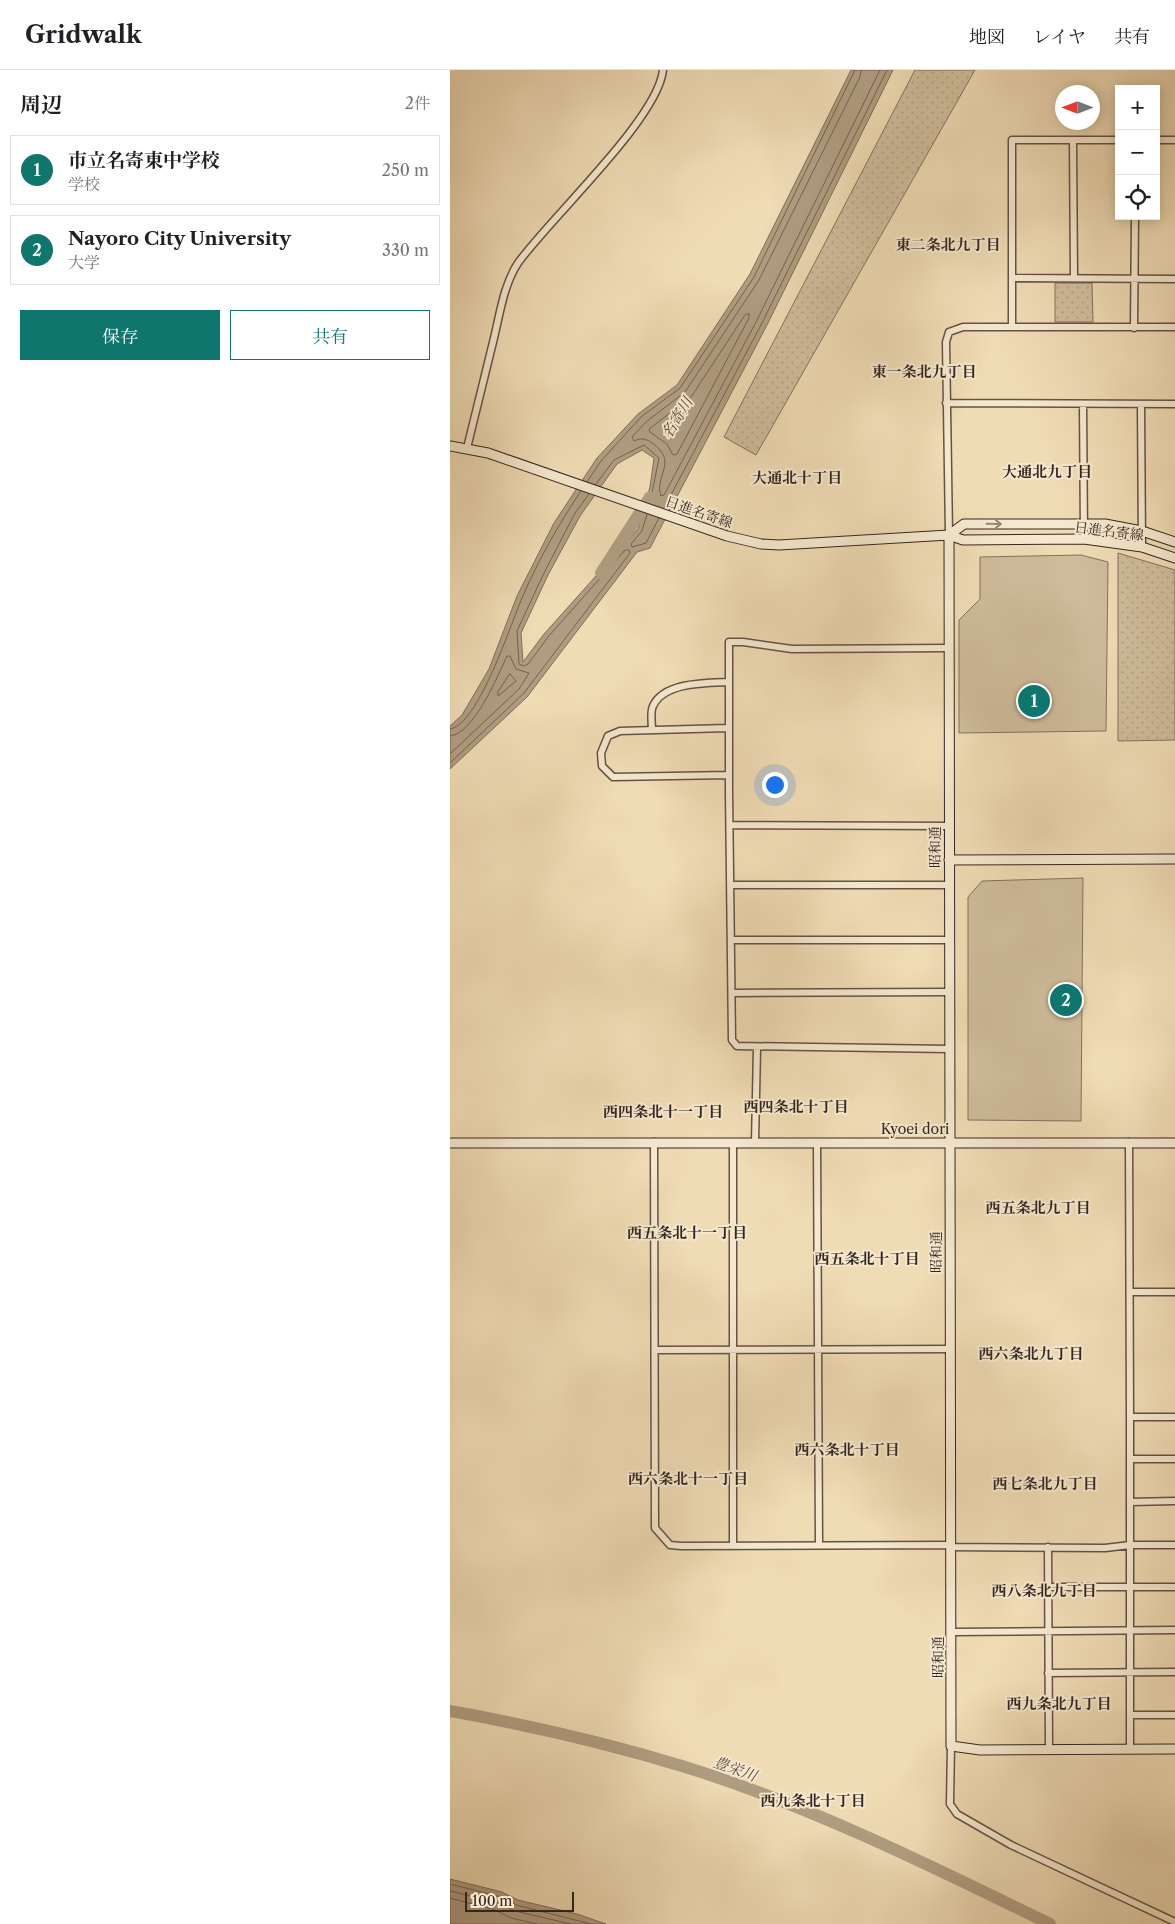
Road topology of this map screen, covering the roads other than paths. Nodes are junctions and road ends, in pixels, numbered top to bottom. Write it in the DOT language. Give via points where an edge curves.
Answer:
graph roads {
  1 [pos="663,70"];
  2 [pos="1073,140"];
  3 [pos="1115,140"];
  4 [pos="1160,140"];
  5 [pos="1175,140"];
  6 [pos="1135,220"];
  7 [pos="1012,278"];
  8 [pos="1074,278"];
  9 [pos="1134,279"];
  10 [pos="1175,279"];
  11 [pos="1012,327"];
  12 [pos="1175,327"];
  13 [pos="1134,328"];
  14 [pos="946,403"];
  15 [pos="1083,404"];
  16 [pos="1141,404"];
  17 [pos="1175,404"];
  18 [pos="450,446"];
  19 [pos="467,448"];
  20 [pos="1085,524"];
  21 [pos="1142,532"];
  22 [pos="949,535"];
  23 [pos="1084,539"];
  24 [pos="1175,542"];
  25 [pos="1142,547"];
  26 [pos="1175,558"];
  27 [pos="948,648"];
  28 [pos="729,682"];
  29 [pos="728,728"];
  30 [pos="652,730"];
  31 [pos="729,775"];
  32 [pos="730,825"];
  33 [pos="949,826"];
  34 [pos="1175,859"];
  35 [pos="949,860"];
  36 [pos="949,885"];
  37 [pos="731,886"];
  38 [pos="731,940"];
  39 [pos="950,940"];
  40 [pos="950,992"];
  41 [pos="732,993"];
  42 [pos="757,1048"];
  43 [pos="950,1049"];
  44 [pos="654,1142"];
  45 [pos="949,1142"];
  46 [pos="1129,1142"];
  47 [pos="1175,1142"];
  48 [pos="450,1143"];
  49 [pos="733,1143"];
  50 [pos="755,1143"];
  51 [pos="817,1143"];
  52 [pos="1130,1292"];
  53 [pos="1175,1292"];
  54 [pos="950,1349"];
  55 [pos="654,1350"];
  56 [pos="732,1350"];
  57 [pos="819,1350"];
  58 [pos="1130,1417"];
  59 [pos="1175,1417"];
  60 [pos="1130,1459"];
  61 [pos="1175,1460"];
  62 [pos="1175,1501"];
  63 [pos="1130,1502"];
  64 [pos="819,1544"];
  65 [pos="733,1545"];
  66 [pos="1130,1545"];
  67 [pos="1175,1545"];
  68 [pos="950,1546"];
  69 [pos="1048,1547"];
  70 [pos="1048,1587"];
  71 [pos="1130,1587"];
  72 [pos="1175,1587"];
  73 [pos="1131,1630"];
  74 [pos="1175,1630"];
  75 [pos="1048,1631"];
  76 [pos="952,1632"];
  77 [pos="1130,1672"];
  78 [pos="1175,1672"];
  79 [pos="1048,1674"];
  80 [pos="1130,1715"];
  81 [pos="1175,1715"];
  82 [pos="951,1746"];
  83 [pos="1130,1749"];
  84 [pos="1175,1749"];
  85 [pos="1049,1750"];
  86 [pos="1175,1922"];
  1 -- 19 [label="street" via="654,95 630,131 518,264 501,308"];
  2 -- 3 [label="street"];
  2 -- 7 [label="street" via="1012,140"];
  2 -- 8 [label="street"];
  4 -- 5 [label="street"];
  6 -- 9 [label="street"];
  7 -- 8 [label="street"];
  7 -- 11 [label="street"];
  8 -- 9 [label="street"];
  9 -- 10 [label="street"];
  9 -- 13 [label="street"];
  11 -- 13 [label="street"];
  11 -- 14 [label="street" via="962,327 949,332 946,342"];
  12 -- 13 [label="street"];
  14 -- 15 [label="street"];
  14 -- 22 [label="street"];
  15 -- 16 [label="street"];
  15 -- 20 [label="street"];
  16 -- 17 [label="street"];
  16 -- 21 [label="street"];
  18 -- 19 [label="main road, 日進名寄線"];
  19 -- 22 [label="main road, 日進名寄線" via="727,536 762,544 779,546"];
  20 -- 21 [label="main road, 日進名寄線" via="1105,524"];
  22 -- 20 [label="main road, 日進名寄線, one-way" via="964,524"];
  20 -- 23 [label="street"];
  21 -- 24 [label="main road, 日進名寄線"];
  21 -- 25 [label="street"];
  22 -- 23 [label="main road, 日進名寄線" via="963,540"];
  22 -- 27 [label="main road, 昭和通"];
  23 -- 25 [label="main road, 日進名寄線"];
  25 -- 26 [label="main road, 日進名寄線"];
  27 -- 28 [label="street" via="792,649 730,642"];
  27 -- 33 [label="main road, 昭和通"];
  28 -- 29 [label="street"];
  28 -- 30 [label="street" via="689,684 659,696 652,708"];
  29 -- 30 [label="street"];
  29 -- 31 [label="street"];
  30 -- 31 [label="street" via="620,731 608,736 601,753 602,766 614,777"];
  31 -- 32 [label="street"];
  32 -- 33 [label="street"];
  32 -- 37 [label="street"];
  33 -- 35 [label="main road, 昭和通"];
  34 -- 35 [label="main road"];
  35 -- 36 [label="main road, 昭和通"];
  36 -- 37 [label="street"];
  36 -- 39 [label="main road, 昭和通"];
  37 -- 38 [label="street"];
  38 -- 39 [label="street"];
  38 -- 41 [label="street"];
  39 -- 40 [label="main road, 昭和通"];
  40 -- 41 [label="street"];
  40 -- 43 [label="main road, 昭和通"];
  41 -- 42 [label="street" via="732,1040 736,1046"];
  42 -- 43 [label="street"];
  42 -- 50 [label="street"];
  43 -- 45 [label="main road, 昭和通"];
  44 -- 48 [label="main road, Kyoei dori"];
  44 -- 49 [label="main road, Kyoei dori"];
  44 -- 55 [label="street"];
  45 -- 46 [label="main road, Kyoei dori"];
  45 -- 51 [label="main road, Kyoei dori"];
  45 -- 54 [label="main road, 昭和通"];
  46 -- 47 [label="main road, Kyoei dori"];
  46 -- 52 [label="street"];
  49 -- 50 [label="main road, Kyoei dori"];
  49 -- 56 [label="street"];
  50 -- 51 [label="main road, Kyoei dori"];
  51 -- 57 [label="street"];
  52 -- 53 [label="street"];
  52 -- 58 [label="street"];
  54 -- 57 [label="street"];
  54 -- 68 [label="main road, 昭和通"];
  55 -- 56 [label="street"];
  55 -- 65 [label="street" via="655,1528 670,1544"];
  56 -- 57 [label="street"];
  56 -- 65 [label="street"];
  57 -- 64 [label="street"];
  58 -- 59 [label="street"];
  58 -- 60 [label="street"];
  60 -- 61 [label="street"];
  60 -- 63 [label="street"];
  62 -- 63 [label="street"];
  63 -- 66 [label="street"];
  64 -- 65 [label="street"];
  64 -- 68 [label="street"];
  66 -- 67 [label="street"];
  66 -- 69 [label="street"];
  66 -- 71 [label="street"];
  68 -- 69 [label="street"];
  68 -- 76 [label="main road, 昭和通"];
  69 -- 70 [label="street"];
  70 -- 71 [label="street"];
  70 -- 75 [label="street"];
  71 -- 72 [label="street"];
  71 -- 73 [label="street"];
  73 -- 74 [label="street"];
  73 -- 75 [label="street"];
  73 -- 77 [label="street"];
  75 -- 76 [label="street"];
  75 -- 79 [label="street"];
  76 -- 82 [label="main road, 昭和通"];
  77 -- 78 [label="street"];
  77 -- 79 [label="street"];
  77 -- 80 [label="street"];
  79 -- 85 [label="street"];
  80 -- 81 [label="street"];
  80 -- 83 [label="street"];
  82 -- 85 [label="main road" via="980,1750"];
  82 -- 86 [label="street" via="950,1804 957,1814 1011,1845"];
  83 -- 84 [label="main road"];
  83 -- 85 [label="main road"];
}
